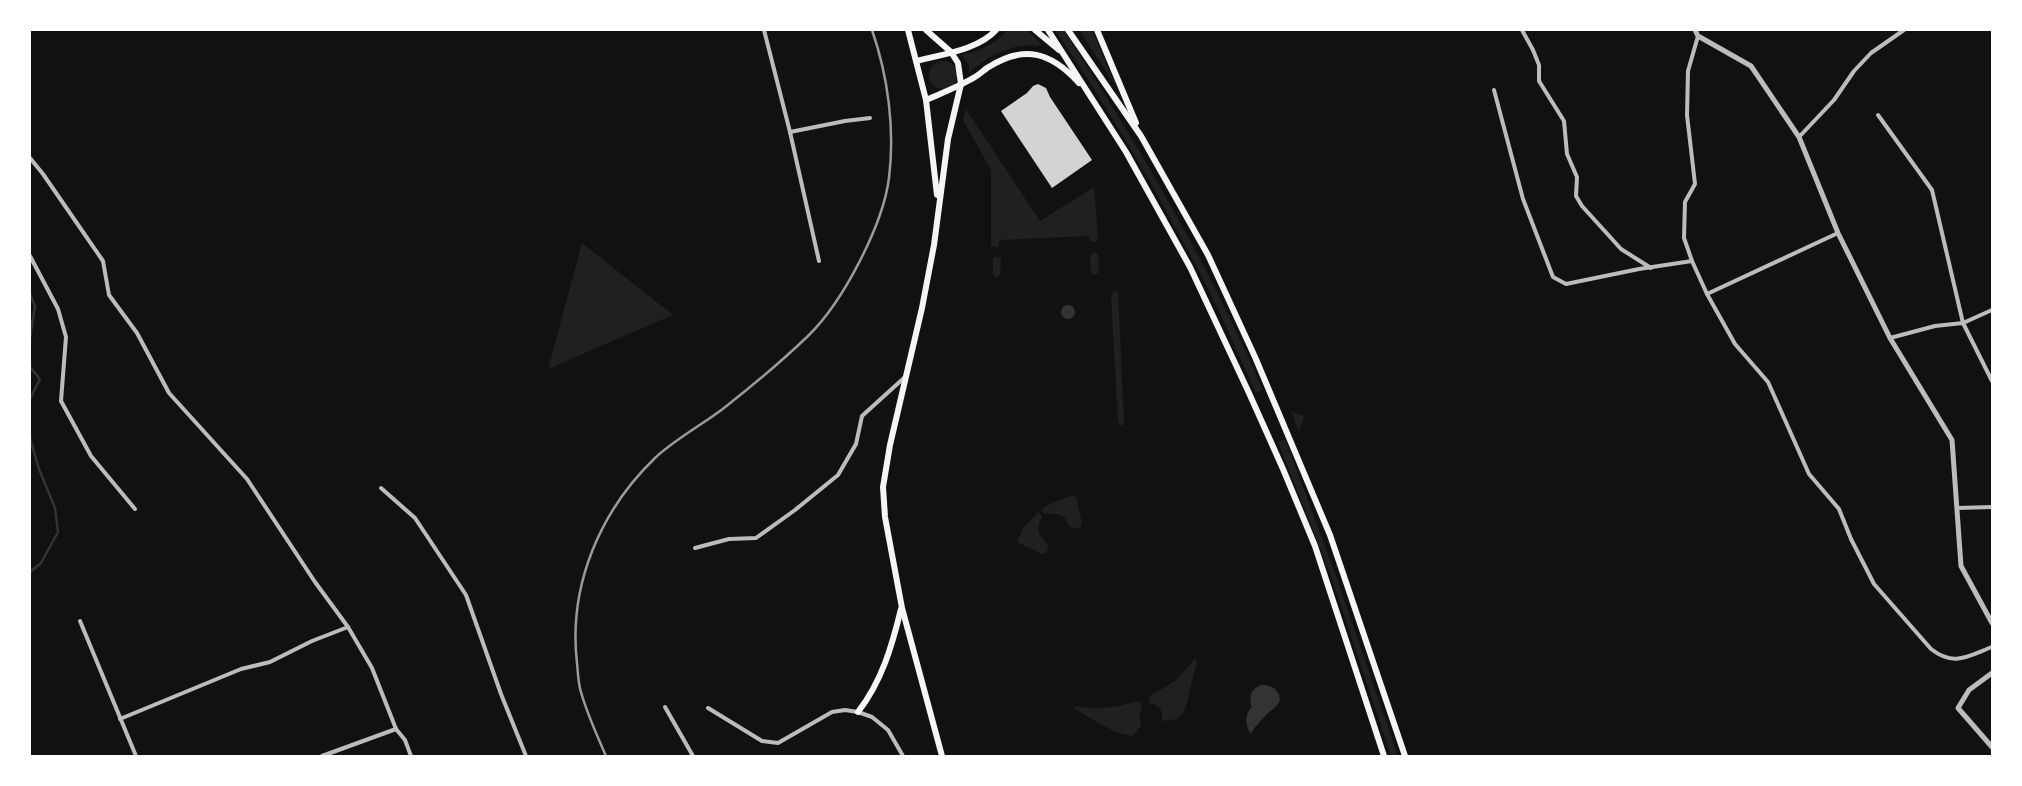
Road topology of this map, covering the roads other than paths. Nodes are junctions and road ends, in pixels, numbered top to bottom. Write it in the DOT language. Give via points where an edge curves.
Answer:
graph roads {
  1 [pos="764,30"];
  2 [pos="908,30"];
  3 [pos="926,30"];
  4 [pos="996,30"];
  5 [pos="1035,30"];
  6 [pos="1048,30"];
  7 [pos="1068,30"];
  8 [pos="1097,30"];
  9 [pos="1522,30"];
  10 [pos="1695,30"];
  11 [pos="1904,30"];
  12 [pos="1698,36"];
  13 [pos="951,52"];
  14 [pos="1066,57"];
  15 [pos="917,61"];
  16 [pos="961,84"];
  17 [pos="1494,90"];
  18 [pos="1088,94"];
  19 [pos="926,100"];
  20 [pos="1878,115"];
  21 [pos="870,118"];
  22 [pos="790,132"];
  23 [pos="1141,136"];
  24 [pos="1799,137"];
  25 [pos="30,158"];
  26 [pos="938,206"];
  27 [pos="1838,233"];
  28 [pos="30,256"];
  29 [pos="819,261"];
  30 [pos="1692,261"];
  31 [pos="1651,268"];
  32 [pos="1707,294"];
  33 [pos="1992,310"];
  34 [pos="1963,323"];
  35 [pos="1890,338"];
  36 [pos="906,376"];
  37 [pos="1992,381"];
  38 [pos="381,488"];
  39 [pos="1992,507"];
  40 [pos="1957,508"];
  41 [pos="135,509"];
  42 [pos="695,548"];
  43 [pos="902,608"];
  44 [pos="80,621"];
  45 [pos="1992,623"];
  46 [pos="348,627"];
  47 [pos="1992,647"];
  48 [pos="1992,674"];
  49 [pos="665,706"];
  50 [pos="708,708"];
  51 [pos="858,712"];
  52 [pos="120,719"];
  53 [pos="396,729"];
  54 [pos="1992,747"];
  55 [pos="136,756"];
  56 [pos="322,756"];
  57 [pos="411,756"];
  58 [pos="526,756"];
  59 [pos="693,756"];
  60 [pos="903,756"];
  61 [pos="942,756"];
  62 [pos="1384,756"];
  63 [pos="1405,756"];
  1 -- 22 [label="street"];
  2 -- 15 [label="main road"];
  3 -- 13 [label="main road"];
  4 -- 13 [label="main road" via="983,41"];
  5 -- 14 [label="main road"];
  6 -- 14 [label="main road"];
  7 -- 23 [label="main road"];
  8 -- 23 [label="main road"];
  9 -- 31 [label="street" via="1539,65 1539,81 1564,121 1567,154 1577,177 1576,196 1621,249"];
  10 -- 12 [label="street"];
  11 -- 24 [label="street" via="1871,53"];
  12 -- 24 [label="street" via="1751,66"];
  12 -- 30 [label="street" via="1688,71 1687,115 1695,184 1685,202 1684,238"];
  13 -- 15 [label="main road"];
  13 -- 16 [label="main road" via="958,63"];
  14 -- 18 [label="main road"];
  15 -- 19 [label="main road"];
  16 -- 18 [label="main road" via="1003,60 1026,52 1049,58"];
  16 -- 19 [label="main road"];
  16 -- 26 [label="main road" via="948,139"];
  17 -- 31 [label="street" via="1523,199 1553,278 1566,284"];
  18 -- 62 [label="main road" via="1126,152 1190,267 1283,470 1315,546"];
  19 -- 26 [label="main road"];
  20 -- 34 [label="street" via="1932,190"];
  21 -- 22 [label="street"];
  22 -- 29 [label="street"];
  23 -- 63 [label="main road" via="1208,256 1300,462 1330,535"];
  24 -- 27 [label="street"];
  25 -- 46 [label="street" via="104,262 109,295 137,333 169,394 246,479"];
  26 -- 36 [label="main road" via="926,290"];
  27 -- 32 [label="street"];
  27 -- 35 [label="street"];
  28 -- 41 [label="street" via="58,309 66,337 61,401 91,456"];
  30 -- 31 [label="street"];
  30 -- 32 [label="street"];
  32 -- 47 [label="street" via="1735,344 1768,382 1809,474 1839,509 1874,584 1942,658 1960,660"];
  33 -- 34 [label="street"];
  34 -- 35 [label="street"];
  34 -- 37 [label="street"];
  35 -- 40 [label="street" via="1952,440"];
  36 -- 42 [label="street" via="862,416 856,444 838,475 796,510 756,538 729,539"];
  36 -- 43 [label="main road" via="883,487 885,516"];
  38 -- 58 [label="street" via="415,518 466,595"];
  39 -- 40 [label="street"];
  40 -- 45 [label="street" via="1961,566"];
  43 -- 51 [label="main road" via="882,673"];
  43 -- 61 [label="main road"];
  44 -- 52 [label="street"];
  46 -- 52 [label="street" via="270,662 242,669"];
  46 -- 53 [label="street" via="372,668"];
  48 -- 54 [label="street" via="1970,690 1958,708"];
  49 -- 59 [label="street"];
  50 -- 51 [label="street" via="762,741 778,743 832,712"];
  51 -- 60 [label="street" via="872,717 888,730"];
  52 -- 55 [label="street"];
  53 -- 56 [label="street"];
  53 -- 57 [label="street" via="405,740"];
}
